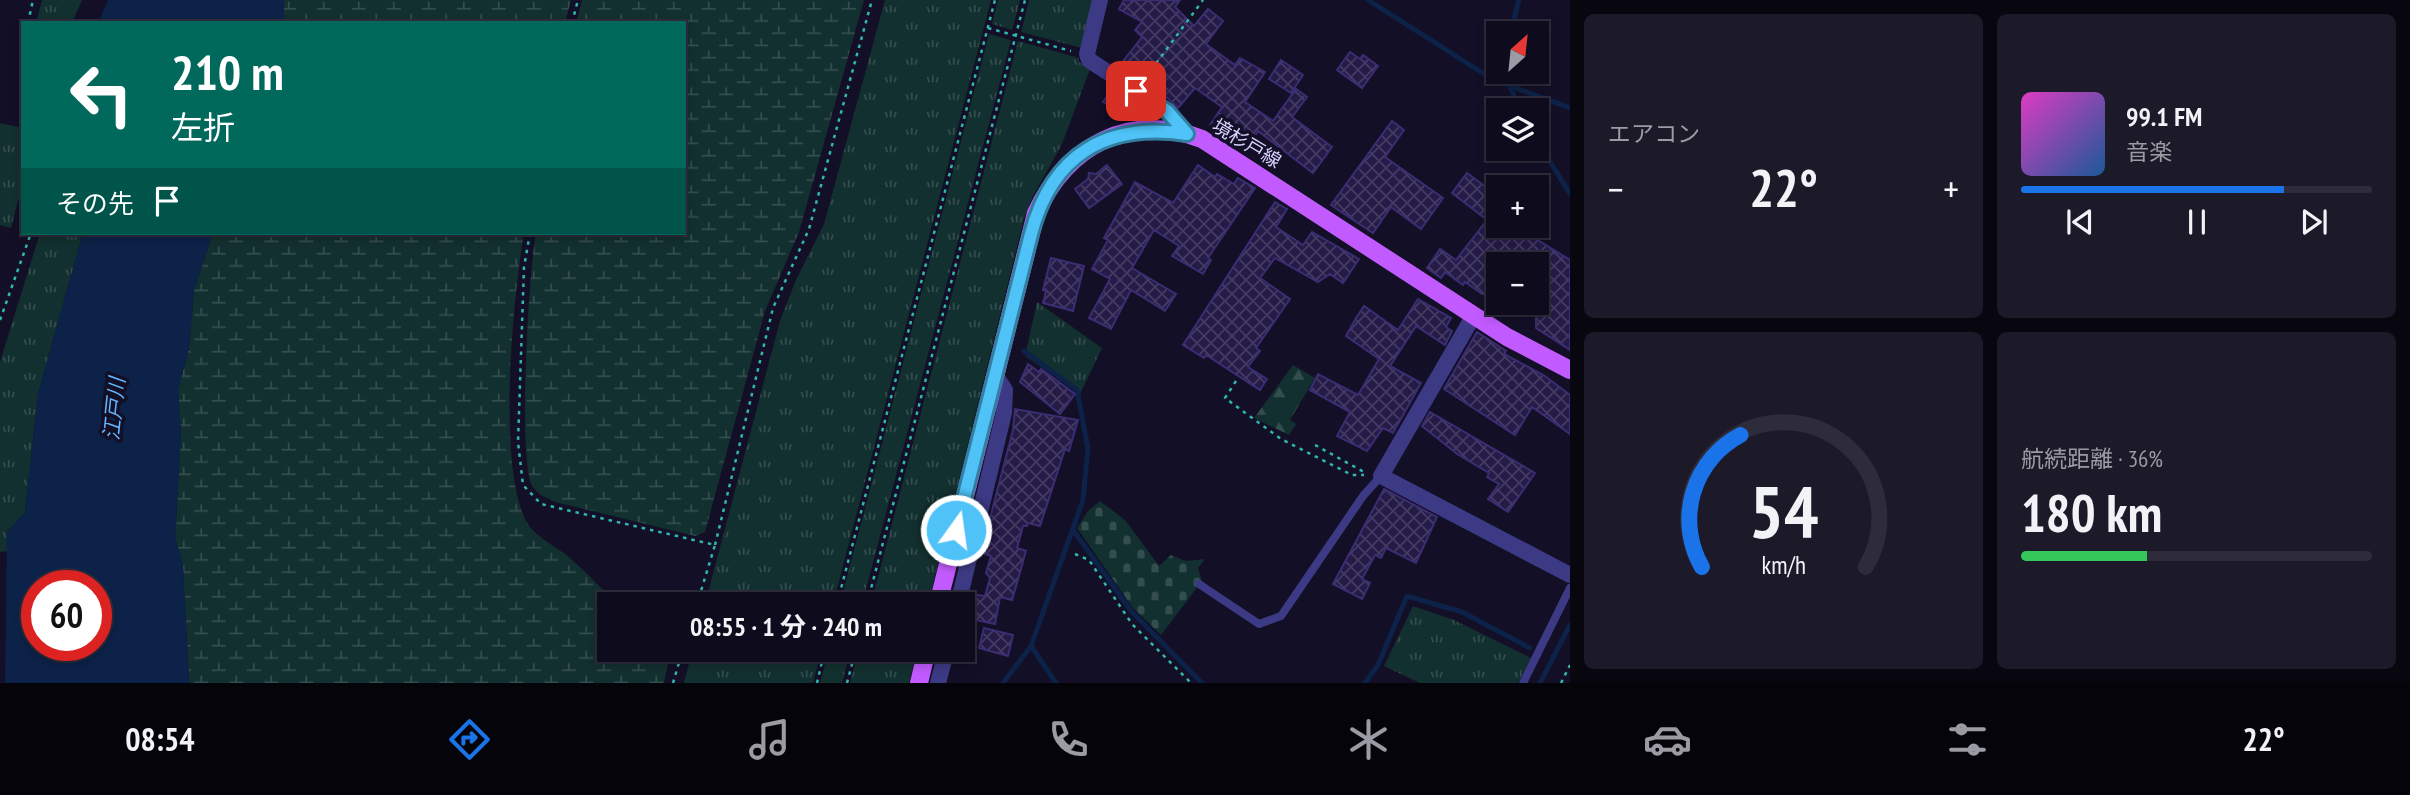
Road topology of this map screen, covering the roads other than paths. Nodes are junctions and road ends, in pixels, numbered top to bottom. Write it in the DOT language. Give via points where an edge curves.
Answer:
graph roads {
  1 [pos="1100,0"];
  2 [pos="1187,134"];
  3 [pos="1474,315"];
  4 [pos="1570,370"];
  5 [pos="995,374"];
  6 [pos="1376,476"];
  7 [pos="1570,575"];
  8 [pos="1199,584"];
  9 [pos="1570,588"];
  10 [pos="941,592"];
  11 [pos="961,592"];
  12 [pos="924,662"];
  13 [pos="944,662"];
  14 [pos="919,683"];
  15 [pos="938,683"];
  16 [pos="1522,683"];
  1 -- 2 [label="street" via="1089,60 1167,111"];
  2 -- 3 [label="main road, 境杉戸線" via="1221,150"];
  2 -- 5 [label="main road, 境杉戸線" via="1120,134 1092,145 1058,175 1036,213"];
  3 -- 4 [label="main road, 境杉戸線"];
  3 -- 6 [label="street"];
  5 -- 10 [label="main road, 境杉戸線"];
  5 -- 11 [label="street" via="1005,390 1004,413"];
  6 -- 7 [label="street"];
  6 -- 8 [label="lane" via="1281,616 1259,624"];
  9 -- 16 [label="lane"];
  12 -- 14 [label="main road"];
  13 -- 15 [label="street"];
}
